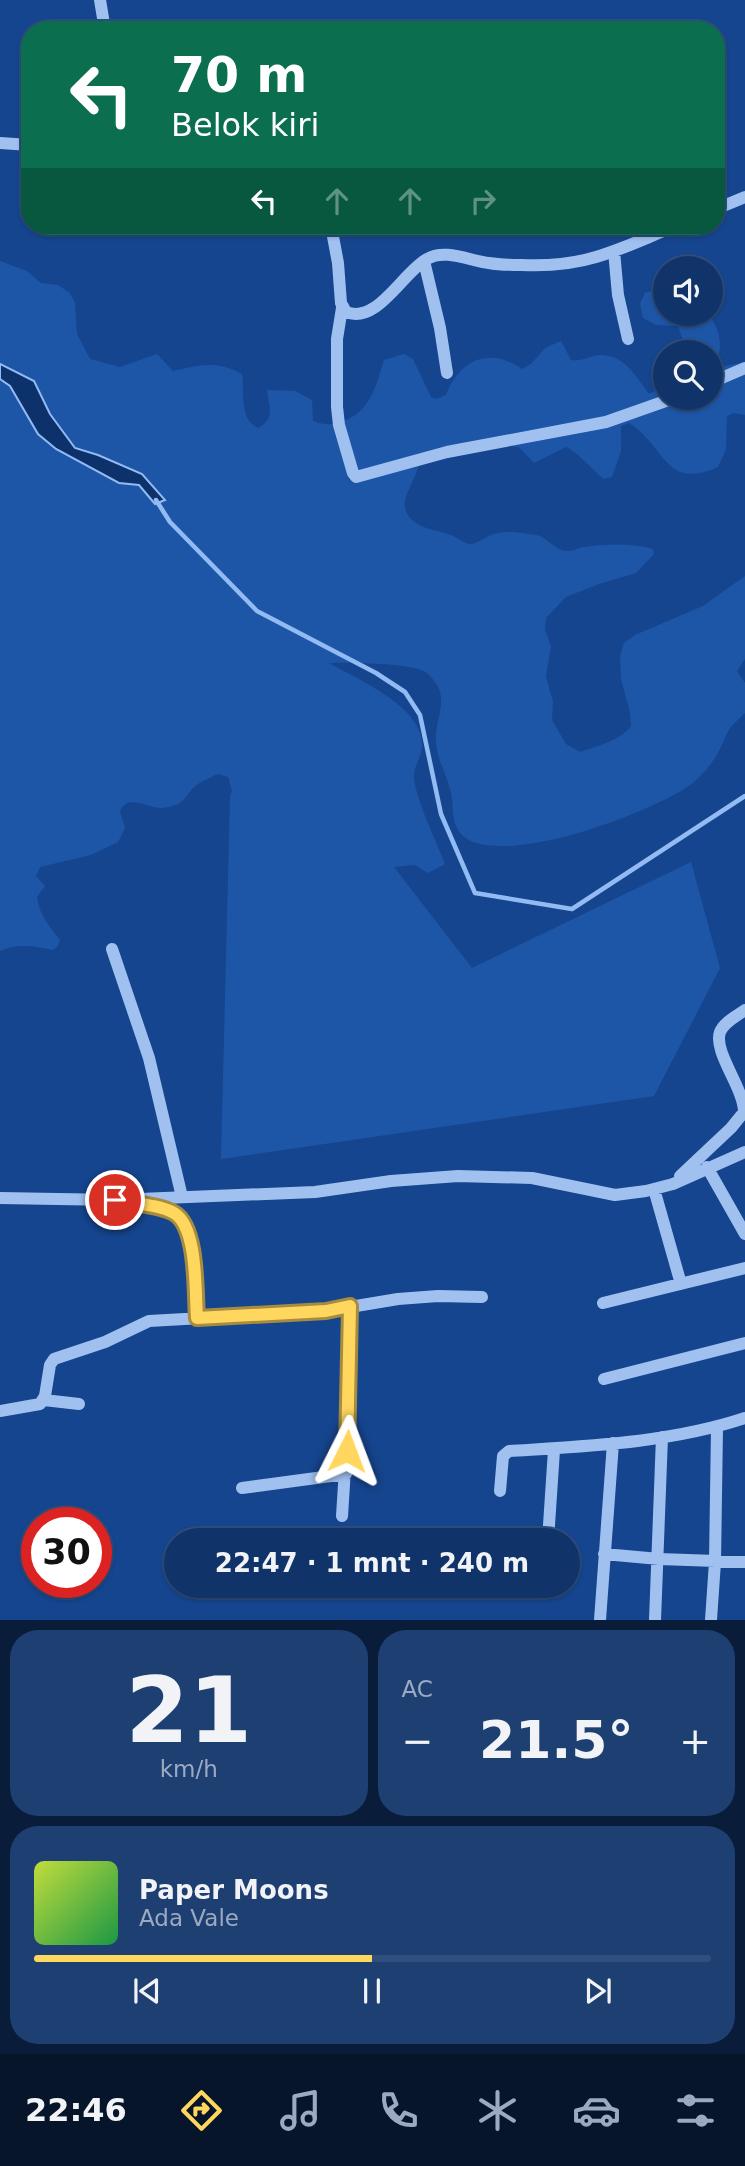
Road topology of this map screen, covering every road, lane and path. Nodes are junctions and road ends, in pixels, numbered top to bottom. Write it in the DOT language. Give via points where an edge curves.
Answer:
graph roads {
  1 [pos="100,0"];
  2 [pos="104,21"];
  3 [pos="0,143"];
  4 [pos="21,144"];
  5 [pos="745,197"];
  6 [pos="725,205"];
  7 [pos="333,235"];
  8 [pos="654,235"];
  9 [pos="614,251"];
  10 [pos="424,261"];
  11 [pos="342,308"];
  12 [pos="628,339"];
  13 [pos="745,368"];
  14 [pos="447,373"];
  15 [pos="723,377"];
  16 [pos="653,405"];
  17 [pos="112,949"];
  18 [pos="745,1010"];
  19 [pos="744,1104"];
  20 [pos="745,1152"];
  21 [pos="707,1167"];
  22 [pos="673,1184"];
  23 [pos="654,1189"];
  24 [pos="182,1197"];
  25 [pos="0,1198"];
  26 [pos="115,1200"];
  27 [pos="745,1234"];
  28 [pos="745,1268"];
  29 [pos="681,1284"];
  30 [pos="482,1297"];
  31 [pos="603,1303"];
  32 [pos="350,1306"];
  33 [pos="197,1318"];
  34 [pos="745,1343"];
  35 [pos="604,1379"];
  36 [pos="44,1400"];
  37 [pos="79,1404"];
  38 [pos="0,1411"];
  39 [pos="745,1418"];
  40 [pos="717,1428"];
  41 [pos="662,1437"];
  42 [pos="613,1443"];
  43 [pos="554,1450"];
  44 [pos="346,1474"];
  45 [pos="242,1488"];
  46 [pos="500,1491"];
  47 [pos="342,1516"];
  48 [pos="549,1528"];
  49 [pos="604,1554"];
  50 [pos="659,1559"];
  51 [pos="715,1562"];
  52 [pos="745,1562"];
  53 [pos="600,1620"];
  54 [pos="655,1620"];
  55 [pos="711,1620"];
  1 -- 2 [label="street"];
  3 -- 4 [label="street"];
  5 -- 6 [label="street"];
  7 -- 11 [label="street"];
  8 -- 9 [label="street"];
  9 -- 10 [label="street" via="545,265 441,255"];
  9 -- 12 [label="street"];
  10 -- 11 [label="street" via="371,309 354,315"];
  10 -- 14 [label="street"];
  11 -- 16 [label="street" via="337,339 338,416 356,477 447,452 606,422"];
  13 -- 15 [label="street"];
  17 -- 24 [label="street" via="149,1058"];
  18 -- 19 [label="street" via="721,1030 719,1039"];
  19 -- 22 [label="street" via="739,1119"];
  20 -- 21 [label="street"];
  21 -- 22 [label="street"];
  21 -- 27 [label="street"];
  22 -- 23 [label="street"];
  23 -- 24 [label="street" via="615,1195 531,1178 458,1176 315,1192"];
  23 -- 29 [label="street"];
  24 -- 26 [label="street"];
  25 -- 26 [label="street"];
  26 -- 33 [label="street" via="172,1212 182,1219 189,1236"];
  28 -- 29 [label="street"];
  29 -- 31 [label="street"];
  30 -- 32 [label="street" via="398,1298"];
  32 -- 33 [label="street"];
  32 -- 44 [label="street"];
  33 -- 36 [label="street" via="149,1321 105,1342 58,1356 50,1365"];
  34 -- 35 [label="street"];
  36 -- 37 [label="street"];
  36 -- 38 [label="street" via="36,1407"];
  39 -- 40 [label="street"];
  40 -- 41 [label="street"];
  40 -- 51 [label="street"];
  41 -- 42 [label="street"];
  41 -- 50 [label="street"];
  42 -- 43 [label="street"];
  42 -- 49 [label="street"];
  43 -- 46 [label="street" via="505,1453"];
  43 -- 48 [label="street"];
  44 -- 45 [label="street"];
  44 -- 47 [label="street"];
  49 -- 50 [label="street"];
  49 -- 53 [label="street"];
  50 -- 51 [label="street"];
  50 -- 54 [label="street"];
  51 -- 52 [label="street"];
  51 -- 55 [label="street"];
}
